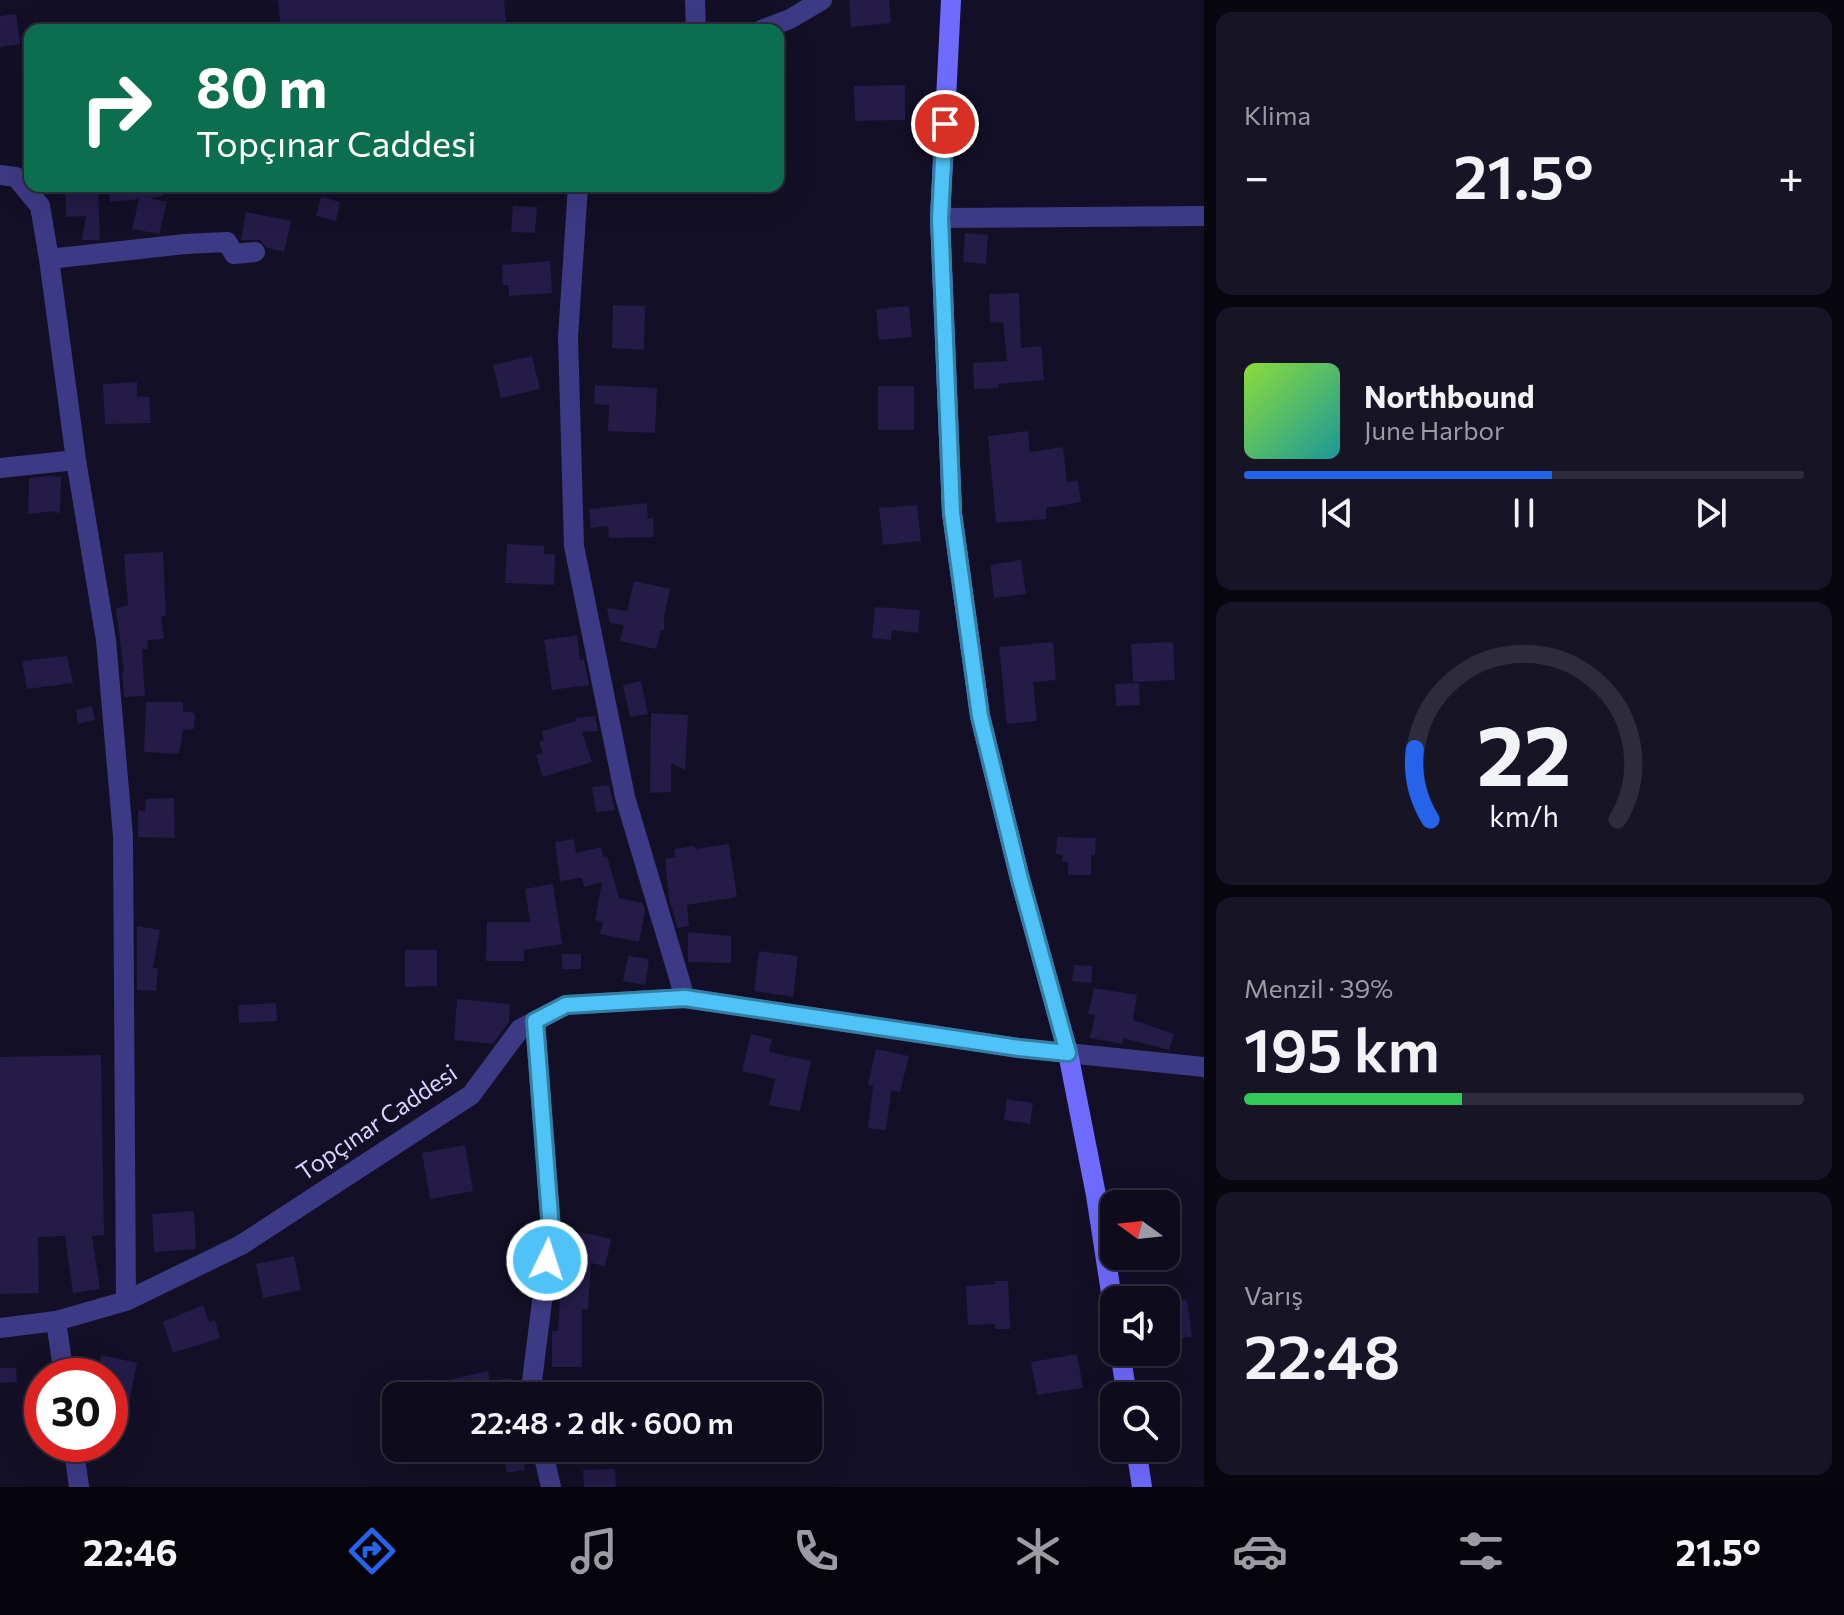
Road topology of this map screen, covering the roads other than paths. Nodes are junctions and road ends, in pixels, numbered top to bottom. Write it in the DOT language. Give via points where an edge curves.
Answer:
graph roads {
  1 [pos="695,0"];
  2 [pos="822,0"];
  3 [pos="951,0"];
  4 [pos="696,24"];
  5 [pos="777,24"];
  6 [pos="8,176"];
  7 [pos="24,191"];
  8 [pos="25,192"];
  9 [pos="578,192"];
  10 [pos="1204,216"];
  11 [pos="940,218"];
  12 [pos="255,252"];
  13 [pos="49,259"];
  14 [pos="76,460"];
  15 [pos="0,468"];
  16 [pos="685,998"];
  17 [pos="535,1021"];
  18 [pos="1068,1053"];
  19 [pos="1204,1067"];
  20 [pos="1110,1286"];
  21 [pos="126,1301"];
  22 [pos="56,1321"];
  23 [pos="0,1328"];
  24 [pos="61,1358"];
  25 [pos="532,1382"];
  26 [pos="76,1462"];
  27 [pos="545,1462"];
  28 [pos="1138,1462"];
  29 [pos="79,1487"];
  30 [pos="551,1487"];
  31 [pos="1142,1487"];
  1 -- 4 [label="street"];
  2 -- 5 [label="street"];
  3 -- 11 [label="street"];
  6 -- 7 [label="street"];
  8 -- 13 [label="street" via="40,206"];
  9 -- 16 [label="street" via="568,337 574,546 625,797"];
  10 -- 11 [label="street"];
  11 -- 18 [label="street" via="952,513 980,716"];
  12 -- 13 [label="street" via="234,254 227,242"];
  13 -- 14 [label="street"];
  14 -- 15 [label="street"];
  14 -- 21 [label="street" via="106,640 123,836"];
  16 -- 17 [label="street, Topçınar Caddesi" via="566,1005"];
  16 -- 18 [label="street, Topçınar Caddesi"];
  17 -- 21 [label="street, Topçınar Caddesi" via="520,1029 471,1095 241,1245"];
  17 -- 25 [label="street" via="551,1230"];
  18 -- 19 [label="street, Topçınar Caddesi"];
  18 -- 20 [label="street"];
  21 -- 22 [label="street, Topçınar Caddesi"];
  22 -- 23 [label="street, Topçınar Caddesi"];
  22 -- 24 [label="street"];
  26 -- 29 [label="street"];
  27 -- 30 [label="street"];
  28 -- 31 [label="street"];
}
